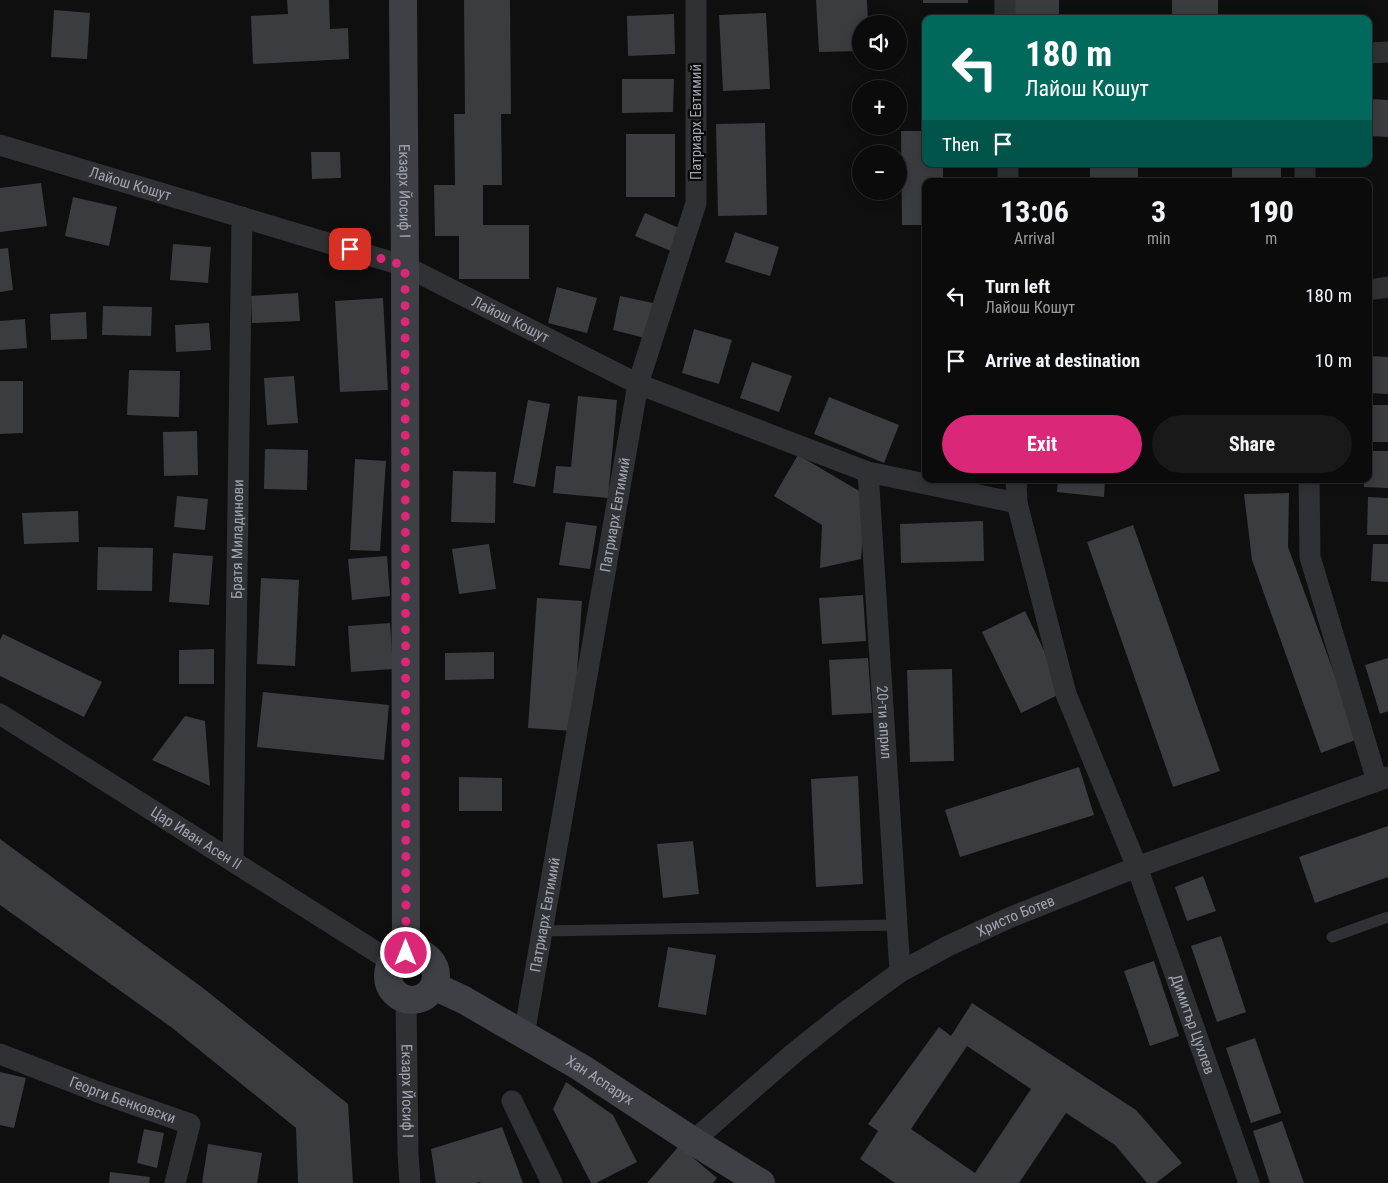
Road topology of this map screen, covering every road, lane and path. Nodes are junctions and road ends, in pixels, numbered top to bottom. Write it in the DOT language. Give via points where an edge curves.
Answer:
graph roads {
  1 [pos="403,0"];
  2 [pos="696,0"];
  3 [pos="1005,0"];
  4 [pos="1005,15"];
  5 [pos="1388,52"];
  6 [pos="1372,53"];
  7 [pos="0,145"];
  8 [pos="242,217"];
  9 [pos="405,266"];
  10 [pos="1388,287"];
  11 [pos="1372,290"];
  12 [pos="638,384"];
  13 [pos="868,472"];
  14 [pos="922,483"];
  15 [pos="923,483"];
  16 [pos="1016,483"];
  17 [pos="1310,483"];
  18 [pos="1017,502"];
  19 [pos="0,714"];
  20 [pos="1383,779"];
  21 [pos="233,861"];
  22 [pos="1137,866"];
  23 [pos="1388,918"];
  24 [pos="897,925"];
  25 [pos="542,931"];
  26 [pos="1332,937"];
  27 [pos="399,957"];
  28 [pos="900,972"];
  29 [pos="434,986"];
  30 [pos="406,1000"];
  31 [pos="524,1034"];
  32 [pos="0,1054"];
  33 [pos="512,1101"];
  34 [pos="693,1141"];
  35 [pos="176,1183"];
  36 [pos="410,1183"];
  37 [pos="552,1183"];
  38 [pos="761,1183"];
  39 [pos="1249,1183"];
  1 -- 9 [label="street, Екзарх Йосиф I"];
  2 -- 12 [label="street, Патриарх Евтимий" via="696,203"];
  3 -- 4 [label="street"];
  5 -- 6 [label="street"];
  7 -- 8 [label="street, Лайош Кошут"];
  8 -- 9 [label="street, Лайош Кошут"];
  8 -- 21 [label="street, Братя Миладинови"];
  9 -- 12 [label="street, Лайош Кошут"];
  9 -- 27 [label="street, Екзарх Йосиф I"];
  10 -- 11 [label="street"];
  12 -- 13 [label="street, Лайош Кошут"];
  12 -- 25 [label="street, Патриарх Евтимий"];
  13 -- 14 [label="street, Лайош Кошут"];
  13 -- 24 [label="street, 20-ти април"];
  15 -- 18 [label="street, Лайош Кошут"];
  16 -- 18 [label="street"];
  17 -- 20 [label="street" via="1310,557"];
  18 -- 22 [label="street, Димитър Цухлев" via="1066,694"];
  19 -- 21 [label="street, Цар Иван Асен II"];
  20 -- 22 [label="street, Христо Ботев"];
  21 -- 27 [label="street, Цар Иван Асен II"];
  22 -- 28 [label="street, Христо Ботев" via="1012,917"];
  22 -- 39 [label="street, Димитър Цухлев"];
  23 -- 26 [label="lane"];
  24 -- 25 [label="lane"];
  24 -- 28 [label="street, 20-ти април"];
  25 -- 31 [label="street, Патриарх Евтимий"];
  27 -- 29 [label="street" via="412,952 427,957 435,970"];
  27 -- 30 [label="street" via="387,976 393,992"];
  28 -- 34 [label="street, Христо Ботев" via="794,1053"];
  29 -- 30 [label="street" via="423,998"];
  29 -- 31 [label="street, Хан Аспарух"];
  30 -- 36 [label="street, Екзарх Йосиф I"];
  31 -- 34 [label="street, Хан Аспарух"];
  32 -- 35 [label="street, Георги Бенковски" via="190,1124"];
  33 -- 37 [label="street"];
  34 -- 38 [label="street, Хан Аспарух"];
}
